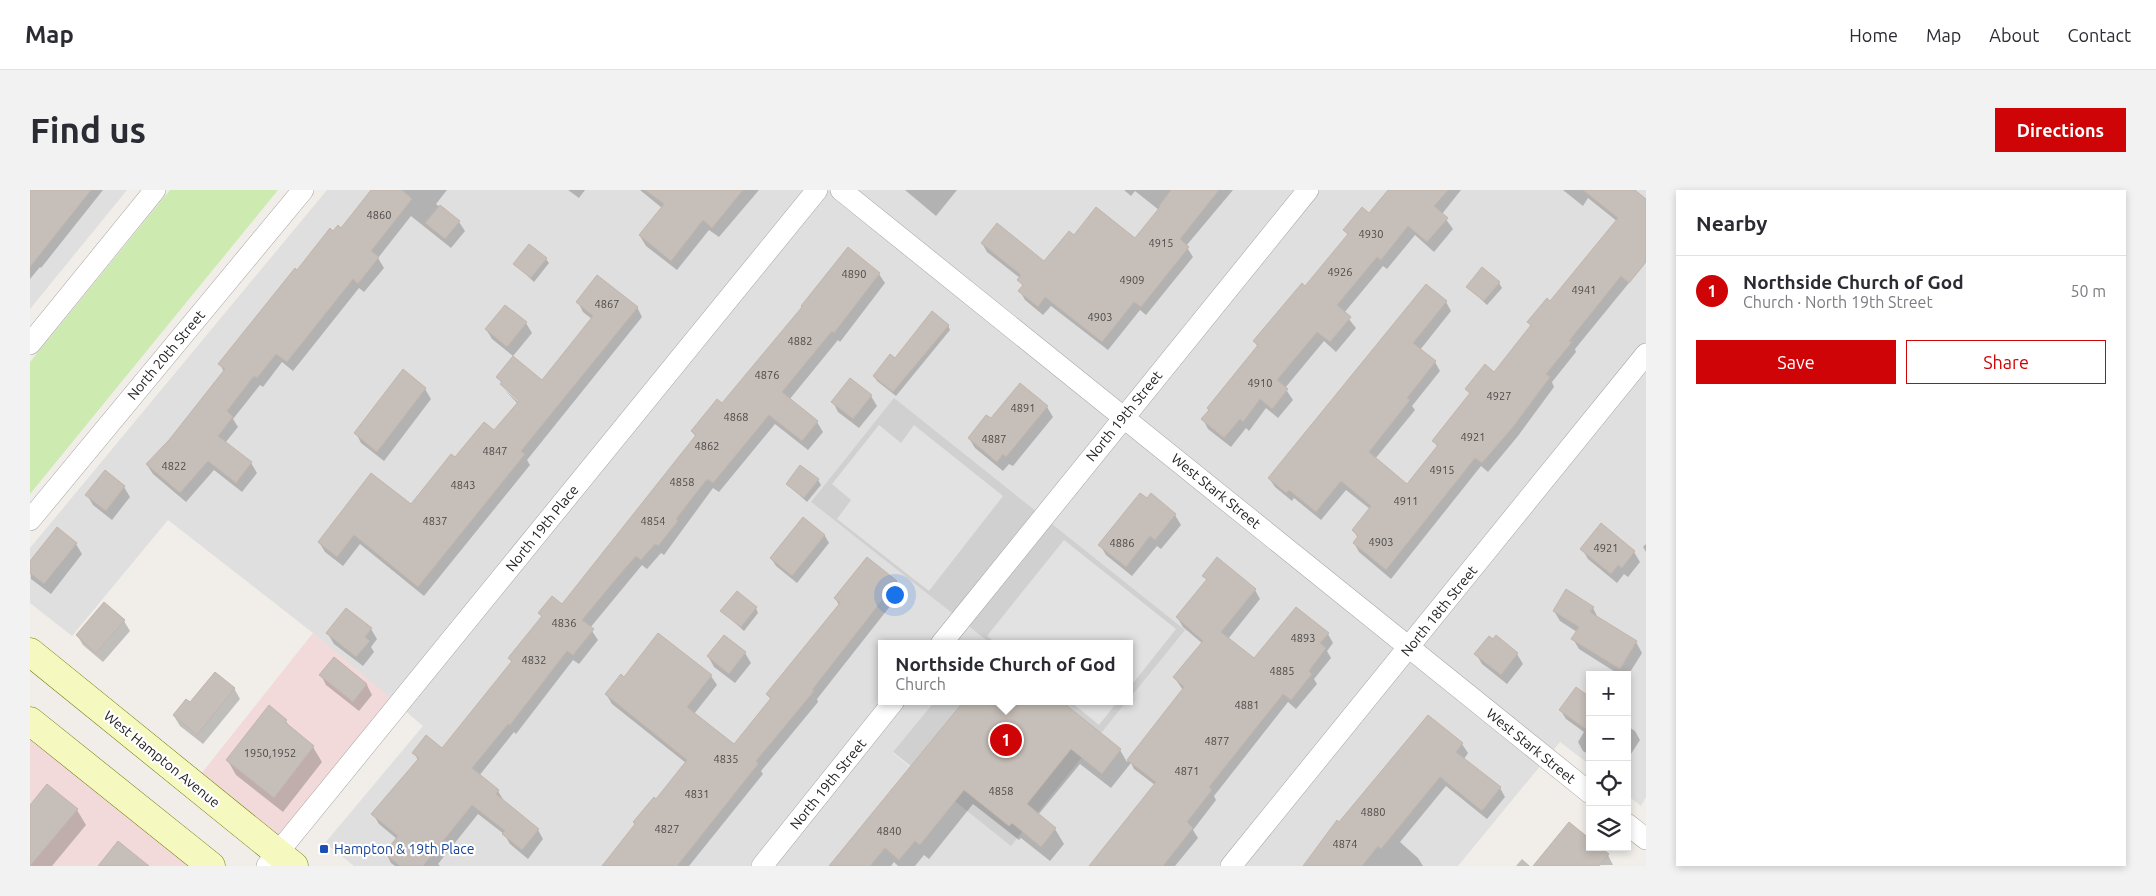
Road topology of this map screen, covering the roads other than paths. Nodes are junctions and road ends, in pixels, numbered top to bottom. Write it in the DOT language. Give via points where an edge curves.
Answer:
graph roads {
  1 [pos="154,190"];
  2 [pos="303,190"];
  3 [pos="817,190"];
  4 [pos="841,190"];
  5 [pos="1308,190"];
  6 [pos="30,344"];
  7 [pos="1646,354"];
  8 [pos="1123,417"];
  9 [pos="30,520"];
  10 [pos="944,640"];
  11 [pos="1410,648"];
  12 [pos="30,652"];
  13 [pos="891,705"];
  14 [pos="30,720"];
  15 [pos="1586,790"];
  16 [pos="1631,827"];
  17 [pos="1646,839"];
  18 [pos="280,862"];
  19 [pos="211,866"];
  20 [pos="762,866"];
  21 [pos="1230,866"];
  1 -- 6 [label="street"];
  2 -- 9 [label="street, North 20th Street"];
  3 -- 18 [label="street, North 19th Place"];
  4 -- 8 [label="street, West Stark Street"];
  5 -- 8 [label="street, North 19th Street"];
  7 -- 11 [label="street, North 18th Street"];
  8 -- 10 [label="street, North 19th Street"];
  8 -- 11 [label="street, West Stark Street"];
  11 -- 15 [label="street, West Stark Street"];
  11 -- 21 [label="street, North 18th Street"];
  12 -- 18 [label="main road, West Hampton Avenue"];
  13 -- 20 [label="street, North 19th Street"];
  14 -- 19 [label="main road"];
  16 -- 17 [label="street"];
}
